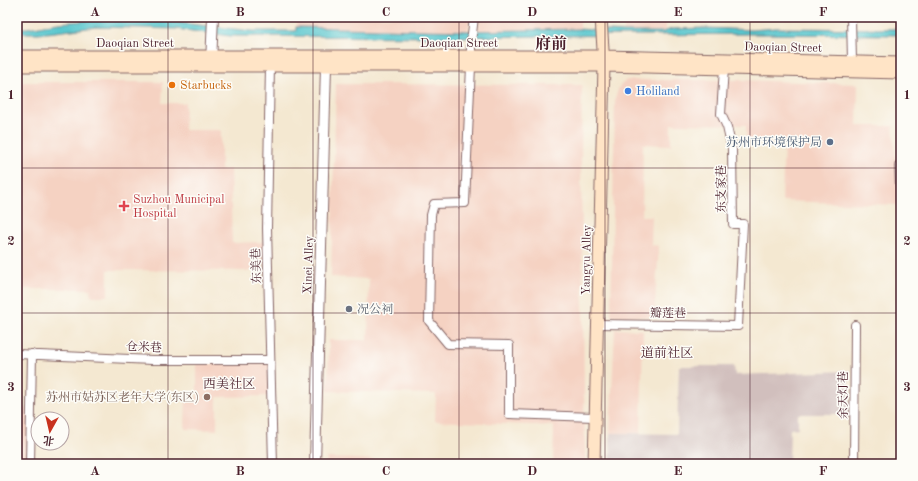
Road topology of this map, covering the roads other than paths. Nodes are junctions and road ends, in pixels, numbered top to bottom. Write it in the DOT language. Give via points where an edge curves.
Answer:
graph roads {
  1 [pos="474,17"];
  2 [pos="851,17"];
  3 [pos="602,22"];
  4 [pos="212,26"];
  5 [pos="17,56"];
  6 [pos="211,61"];
  7 [pos="471,61"];
  8 [pos="604,61"];
  9 [pos="852,61"];
  10 [pos="901,63"];
  11 [pos="17,66"];
  12 [pos="270,66"];
  13 [pos="326,66"];
  14 [pos="724,68"];
  15 [pos="901,73"];
  16 [pos="901,165"];
  17 [pos="901,210"];
  18 [pos="598,324"];
  19 [pos="855,325"];
  20 [pos="738,326"];
  21 [pos="17,354"];
  22 [pos="32,354"];
  23 [pos="270,360"];
  24 [pos="594,417"];
  25 [pos="30,464"];
  26 [pos="274,464"];
  27 [pos="315,464"];
  28 [pos="594,464"];
  29 [pos="854,464"];
  1 -- 7 [label="street"];
  2 -- 9 [label="street"];
  3 -- 8 [label="main road, Yangyu Alley"];
  4 -- 6 [label="street"];
  5 -- 6 [label="main road, Daoqian Street"];
  6 -- 7 [label="main road, Daoqian Street"];
  6 -- 11 [label="main road, Daoqian Street"];
  6 -- 12 [label="main road, Daoqian Street"];
  7 -- 8 [label="main road, Daoqian Street"];
  7 -- 13 [label="main road, Daoqian Street"];
  7 -- 24 [label="street" via="465,203 434,204 431,215 429,321 448,344 509,345 509,414"];
  8 -- 9 [label="main road, Daoqian Street"];
  8 -- 14 [label="main road, Daoqian Street"];
  8 -- 18 [label="main road, Yangyu Alley"];
  9 -- 10 [label="main road, Daoqian Street"];
  12 -- 13 [label="main road, Daoqian Street"];
  12 -- 23 [label="street, 东美巷" via="267,228"];
  13 -- 27 [label="street, Xinei Alley"];
  14 -- 15 [label="main road, Daoqian Street"];
  14 -- 20 [label="street, 东支家巷" via="721,114 732,149 733,224 743,224"];
  16 -- 17 [label="street"];
  18 -- 20 [label="street, 瓣莲巷"];
  18 -- 24 [label="main road, Yangyu Alley"];
  19 -- 29 [label="street, 余天灯巷"];
  21 -- 22 [label="street, 仓米巷"];
  22 -- 23 [label="street, 仓米巷" via="152,360"];
  22 -- 25 [label="street"];
  23 -- 26 [label="street, 东美巷"];
  24 -- 28 [label="main road, Yangyu Alley"];
}
